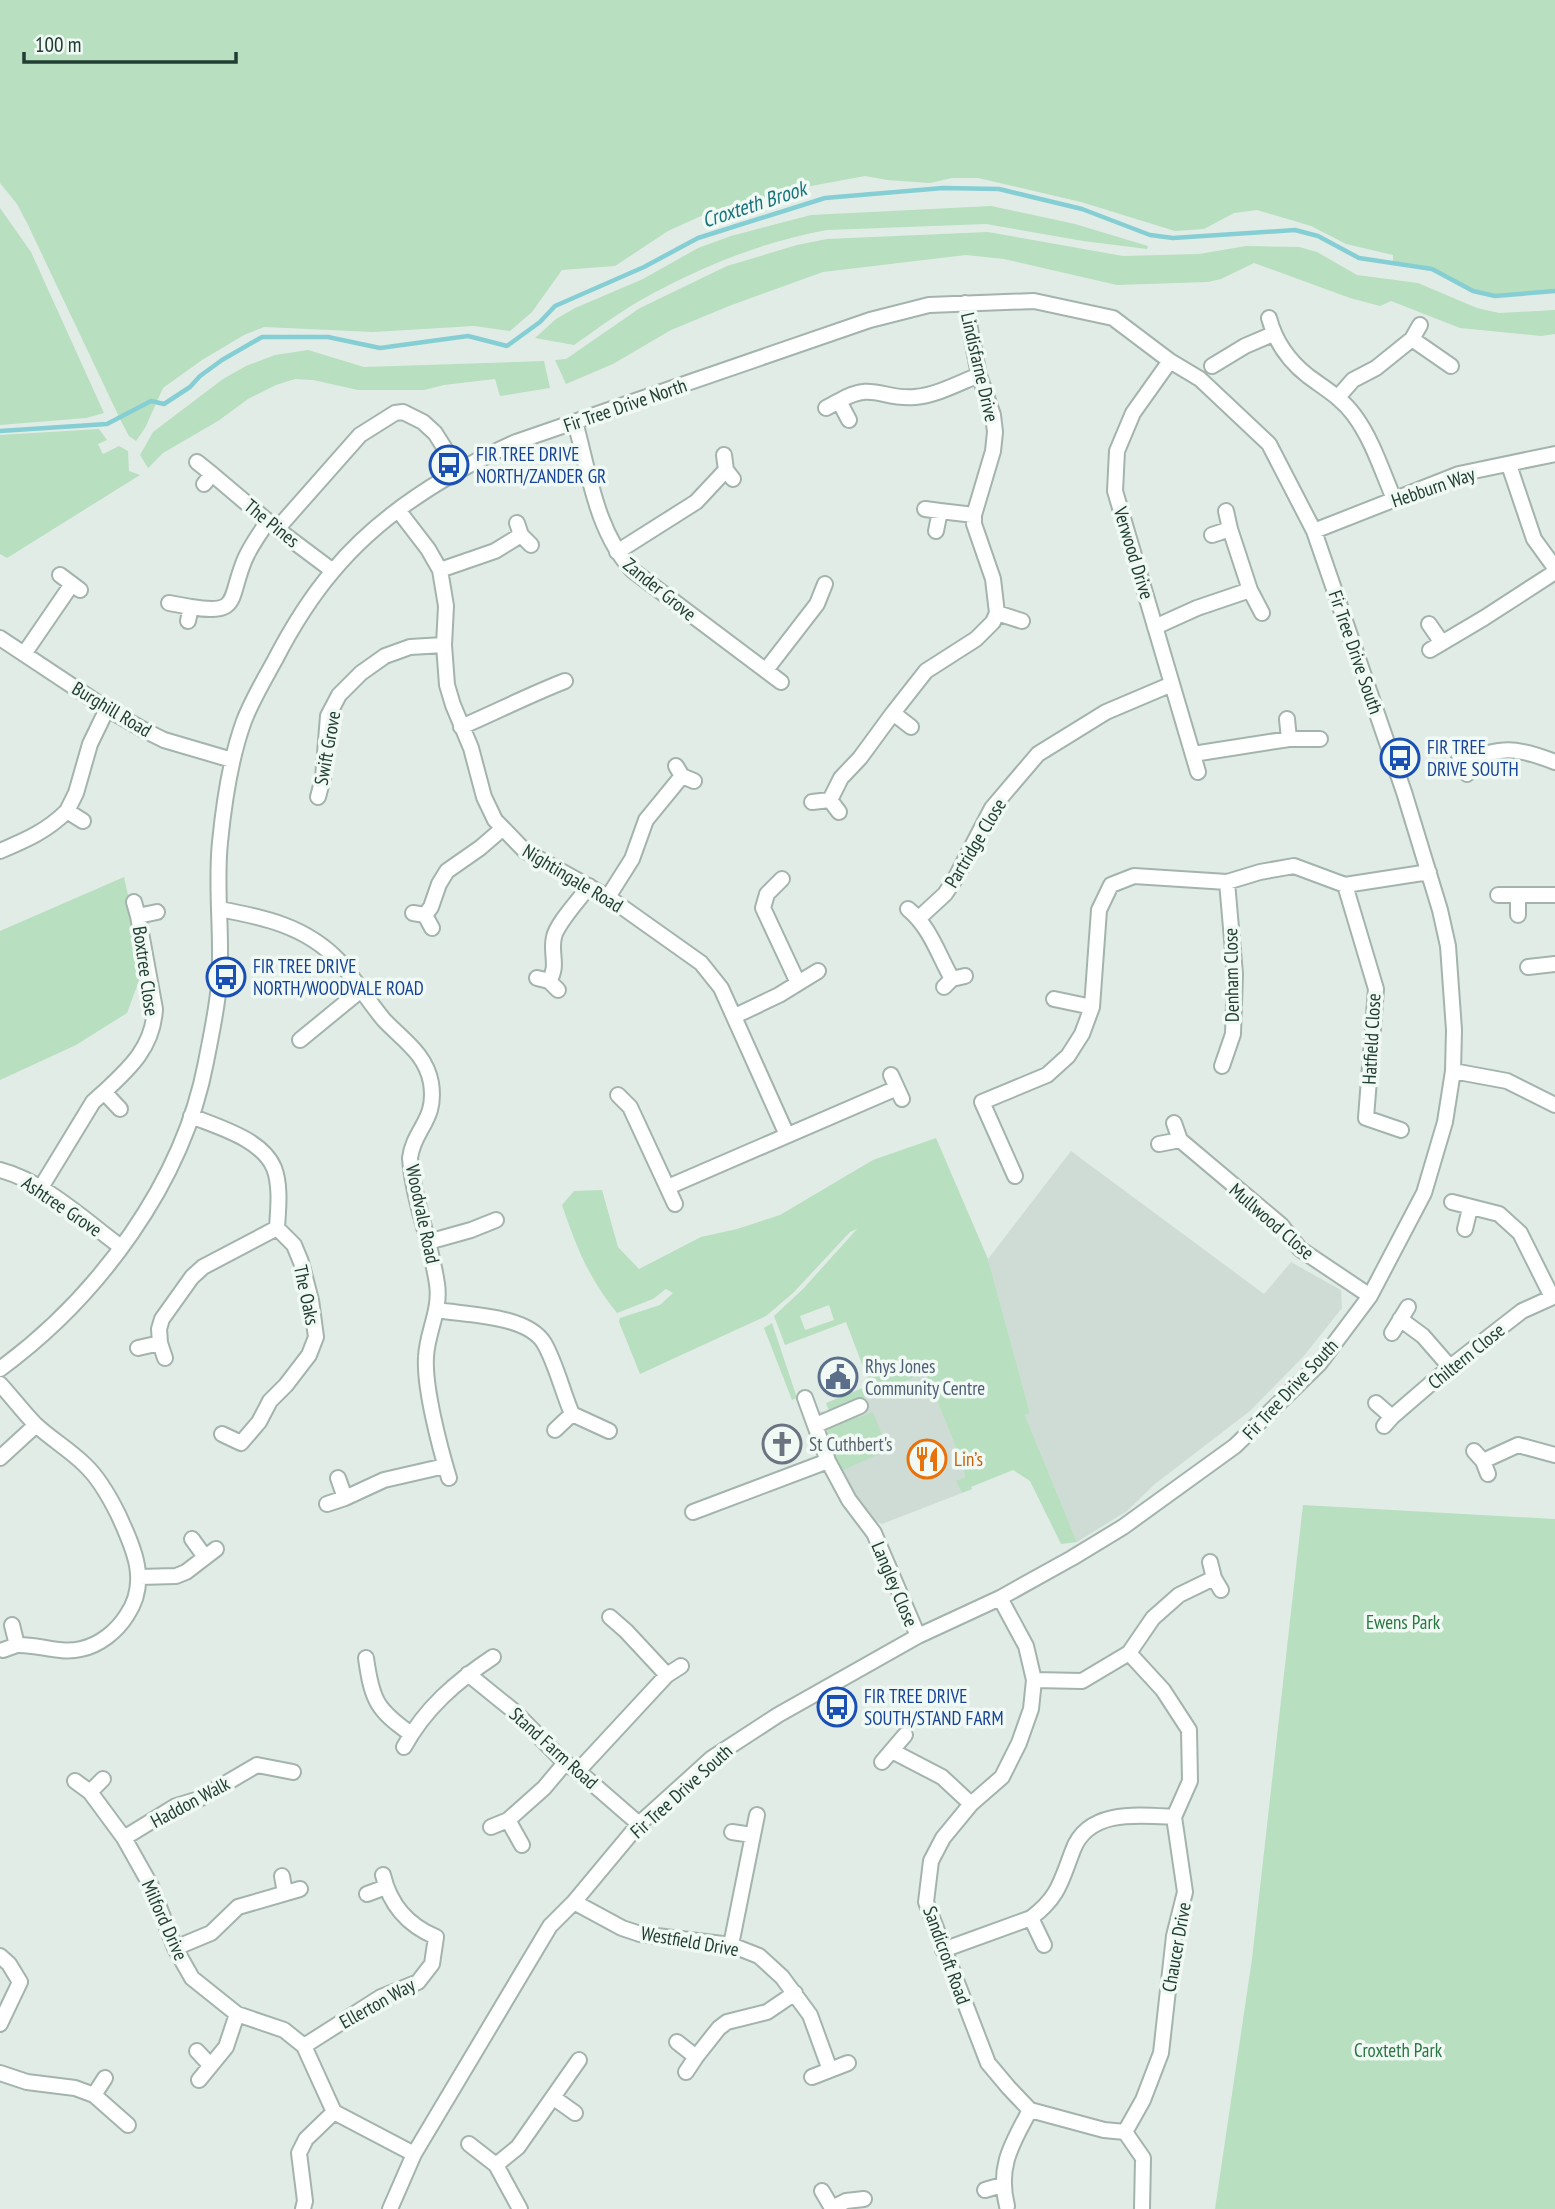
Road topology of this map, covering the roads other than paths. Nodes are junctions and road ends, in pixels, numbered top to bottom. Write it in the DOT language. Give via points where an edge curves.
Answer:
graph roads {
  1 [pos="965,303"];
  2 [pos="1269,318"];
  3 [pos="1420,326"];
  4 [pos="1273,334"];
  5 [pos="1412,339"];
  6 [pos="1170,361"];
  7 [pos="1212,366"];
  8 [pos="1451,366"];
  9 [pos="979,375"];
  10 [pos="1338,397"];
  11 [pos="839,401"];
  12 [pos="826,408"];
  13 [pos="849,420"];
  14 [pos="575,422"];
  15 [pos="447,452"];
  16 [pos="1555,454"];
  17 [pos="197,462"];
  18 [pos="1509,465"];
  19 [pos="728,468"];
  20 [pos="1394,499"];
  21 [pos="925,509"];
  22 [pos="398,510"];
  23 [pos="1226,510"];
  24 [pos="940,511"];
  25 [pos="974,515"];
  26 [pos="273,525"];
  27 [pos="1230,529"];
  28 [pos="936,531"];
  29 [pos="1314,531"];
  30 [pos="523,534"];
  31 [pos="1212,535"];
  32 [pos="617,552"];
  33 [pos="440,570"];
  34 [pos="1555,570"];
  35 [pos="333,571"];
  36 [pos="826,582"];
  37 [pos="71,583"];
  38 [pos="1250,590"];
  39 [pos="169,603"];
  40 [pos="997,613"];
  41 [pos="1262,613"];
  42 [pos="1022,621"];
  43 [pos="1429,624"];
  44 [pos="1155,627"];
  45 [pos="2,644"];
  46 [pos="444,645"];
  47 [pos="24,654"];
  48 [pos="766,670"];
  49 [pos="566,681"];
  50 [pos="781,682"];
  51 [pos="1172,684"];
  52 [pos="107,709"];
  53 [pos="893,713"];
  54 [pos="1287,719"];
  55 [pos="461,727"];
  56 [pos="911,727"];
  57 [pos="1289,739"];
  58 [pos="1320,739"];
  59 [pos="1193,754"];
  60 [pos="232,760"];
  61 [pos="1462,761"];
  62 [pos="1555,762"];
  63 [pos="1198,772"];
  64 [pos="684,775"];
  65 [pos="318,799"];
  66 [pos="812,802"];
  67 [pos="68,811"];
  68 [pos="83,821"];
  69 [pos="502,829"];
  70 [pos="0,851"];
  71 [pos="1429,872"];
  72 [pos="783,878"];
  73 [pos="1227,882"];
  74 [pos="1345,885"];
  75 [pos="589,886"];
  76 [pos="1498,895"];
  77 [pos="1518,895"];
  78 [pos="1555,895"];
  79 [pos="608,897"];
  80 [pos="219,909"];
  81 [pos="157,912"];
  82 [pos="1518,915"];
  83 [pos="423,919"];
  84 [pos="1555,964"];
  85 [pos="1528,967"];
  86 [pos="818,971"];
  87 [pos="954,981"];
  88 [pos="548,983"];
  89 [pos="798,984"];
  90 [pos="361,990"];
  91 [pos="1054,999"];
  92 [pos="1091,1007"];
  93 [pos="735,1016"];
  94 [pos="297,1041"];
  95 [pos="1222,1066"];
  96 [pos="1453,1070"];
  97 [pos="896,1087"];
  98 [pos="104,1092"];
  99 [pos="615,1093"];
  100 [pos="1555,1105"];
  101 [pos="120,1109"];
  102 [pos="191,1116"];
  103 [pos="1174,1123"];
  104 [pos="1401,1130"];
  105 [pos="787,1135"];
  106 [pos="1180,1140"];
  107 [pos="1159,1144"];
  108 [pos="0,1170"];
  109 [pos="1015,1176"];
  110 [pos="668,1187"];
  111 [pos="40,1189"];
  112 [pos="1452,1202"];
  113 [pos="675,1204"];
  114 [pos="1470,1208"];
  115 [pos="496,1220"];
  116 [pos="276,1228"];
  117 [pos="1465,1229"];
  118 [pos="428,1242"];
  119 [pos="121,1247"];
  120 [pos="1370,1296"];
  121 [pos="1554,1297"];
  122 [pos="437,1310"];
  123 [pos="1391,1333"];
  124 [pos="160,1343"];
  125 [pos="138,1348"];
  126 [pos="165,1358"];
  127 [pos="1450,1367"];
  128 [pos="0,1369"];
  129 [pos="0,1384"];
  130 [pos="805,1398"];
  131 [pos="1376,1403"];
  132 [pos="860,1406"];
  133 [pos="572,1414"];
  134 [pos="816,1424"];
  135 [pos="36,1425"];
  136 [pos="555,1430"];
  137 [pos="609,1431"];
  138 [pos="222,1434"];
  139 [pos="1555,1455"];
  140 [pos="0,1458"];
  141 [pos="828,1461"];
  142 [pos="1482,1462"];
  143 [pos="338,1478"];
  144 [pos="345,1498"];
  145 [pos="327,1504"];
  146 [pos="693,1512"];
  147 [pos="192,1539"];
  148 [pos="1210,1562"];
  149 [pos="139,1577"];
  150 [pos="1000,1598"];
  151 [pos="610,1617"];
  152 [pos="637,1619"];
  153 [pos="12,1625"];
  154 [pos="626,1631"];
  155 [pos="918,1636"];
  156 [pos="1129,1653"];
  157 [pos="493,1657"];
  158 [pos="681,1666"];
  159 [pos="364,1669"];
  160 [pos="468,1674"];
  161 [pos="667,1675"];
  162 [pos="1034,1680"];
  163 [pos="905,1735"];
  164 [pos="892,1751"];
  165 [pos="882,1762"];
  166 [pos="565,1763"];
  167 [pos="578,1771"];
  168 [pos="293,1772"];
  169 [pos="103,1779"];
  170 [pos="75,1781"];
  171 [pos="90,1793"];
  172 [pos="971,1804"];
  173 [pos="757,1815"];
  174 [pos="1174,1817"];
  175 [pos="508,1820"];
  176 [pos="639,1824"];
  177 [pos="491,1827"];
  178 [pos="733,1832"];
  179 [pos="752,1835"];
  180 [pos="124,1838"];
  181 [pos="522,1845"];
  182 [pos="282,1876"];
  183 [pos="300,1889"];
  184 [pos="285,1893"];
  185 [pos="367,1894"];
  186 [pos="574,1902"];
  187 [pos="1031,1918"];
  188 [pos="731,1945"];
  189 [pos="1044,1945"];
  190 [pos="175,1948"];
  191 [pos="943,1950"];
  192 [pos="0,1956"];
  193 [pos="795,1993"];
  194 [pos="237,2014"];
  195 [pos="0,2024"];
  196 [pos="677,2042"];
  197 [pos="304,2046"];
  198 [pos="197,2051"];
  199 [pos="696,2057"];
  200 [pos="579,2060"];
  201 [pos="848,2063"];
  202 [pos="210,2065"];
  203 [pos="830,2070"];
  204 [pos="686,2072"];
  205 [pos="0,2073"];
  206 [pos="812,2077"];
  207 [pos="105,2078"];
  208 [pos="199,2080"];
  209 [pos="94,2095"];
  210 [pos="554,2098"];
  211 [pos="1030,2110"];
  212 [pos="334,2112"];
  213 [pos="575,2113"];
  214 [pos="128,2125"];
  215 [pos="1125,2132"];
  216 [pos="470,2144"];
  217 [pos="414,2154"];
  218 [pos="496,2165"];
  219 [pos="1002,2185"];
  220 [pos="985,2190"];
  221 [pos="822,2191"];
  222 [pos="864,2199"];
  223 [pos="1007,2206"];
  224 [pos="831,2208"];
  225 [pos="303,2209"];
  226 [pos="390,2209"];
  227 [pos="520,2209"];
  228 [pos="1142,2209"];
  1 -- 6 [label="street, Fir Tree Drive South" via="1034,301 1113,318"];
  1 -- 9 [label="street, Lindisfarne Drive"];
  1 -- 14 [label="street, Fir Tree Drive North" via="929,305 870,320"];
  2 -- 4 [label="street"];
  3 -- 5 [label="street"];
  4 -- 7 [label="street"];
  4 -- 10 [label="street" via="1294,364"];
  5 -- 8 [label="street"];
  5 -- 10 [label="street" via="1353,380"];
  6 -- 29 [label="street, Fir Tree Drive South" via="1200,379 1269,444"];
  6 -- 44 [label="street, Verwood Drive" via="1133,413 1117,451 1115,491"];
  9 -- 11 [label="street" via="922,397 899,398 864,390"];
  9 -- 25 [label="street, Lindisfarne Drive" via="995,432"];
  10 -- 20 [label="street" via="1366,433"];
  11 -- 12 [label="street"];
  11 -- 13 [label="street"];
  14 -- 22 [label="street, Fir Tree Drive North" via="492,453"];
  14 -- 32 [label="street, Zander Grove" via="605,530"];
  15 -- 26 [label="street" via="422,422 395,413 360,435"];
  16 -- 18 [label="street, Hebburn Way"];
  17 -- 26 [label="street, The Pines" via="208,479"];
  18 -- 20 [label="street, Hebburn Way" via="1459,474"];
  18 -- 34 [label="street" via="1534,539"];
  19 -- 32 [label="street" via="696,502"];
  20 -- 29 [label="street, Hebburn Way"];
  21 -- 24 [label="street"];
  22 -- 33 [label="street, Nightingale Road"];
  22 -- 35 [label="street, Fir Tree Drive North"];
  23 -- 27 [label="street"];
  24 -- 25 [label="street"];
  24 -- 28 [label="street"];
  25 -- 40 [label="street, Lindisfarne Drive" via="975,533 993,579"];
  26 -- 35 [label="street, The Pines"];
  26 -- 39 [label="street" via="243,562 234,596 222,609 189,614"];
  27 -- 31 [label="street"];
  27 -- 38 [label="street"];
  29 -- 71 [label="street, Fir Tree Drive South"];
  30 -- 33 [label="street" via="495,551"];
  32 -- 48 [label="street, Zander Grove" via="632,570"];
  33 -- 46 [label="street, Nightingale Road" via="446,606"];
  34 -- 43 [label="street" via="1436,646"];
  35 -- 60 [label="street, Fir Tree Drive North" via="293,625 245,719"];
  36 -- 48 [label="street" via="817,604"];
  37 -- 47 [label="street"];
  38 -- 41 [label="street"];
  38 -- 44 [label="street"];
  40 -- 42 [label="street"];
  40 -- 53 [label="street" via="976,639 926,671"];
  44 -- 51 [label="street, Verwood Drive"];
  45 -- 47 [label="street, Burghill Road"];
  46 -- 55 [label="street, Nightingale Road" via="447,685"];
  46 -- 65 [label="street, Swift Grove" via="410,647 385,656 340,695 328,716"];
  47 -- 52 [label="street, Burghill Road"];
  48 -- 50 [label="street, Zander Grove"];
  49 -- 55 [label="street"];
  51 -- 59 [label="street, Verwood Drive"];
  51 -- 87 [label="street, Partridge Close" via="1106,712 1038,754 992,808 945,894 914,913"];
  52 -- 60 [label="street, Burghill Road" via="164,740"];
  52 -- 67 [label="street"];
  53 -- 56 [label="street"];
  53 -- 66 [label="street" via="841,779 834,806"];
  54 -- 57 [label="street"];
  55 -- 69 [label="street, Nightingale Road" via="489,809"];
  57 -- 58 [label="street"];
  57 -- 59 [label="street"];
  59 -- 63 [label="street, Verwood Drive"];
  60 -- 80 [label="street, Fir Tree Drive North" via="219,844"];
  61 -- 62 [label="street" via="1506,749 1525,750"];
  64 -- 79 [label="street" via="646,820 632,859"];
  67 -- 68 [label="street"];
  67 -- 70 [label="street" via="36,836"];
  69 -- 75 [label="street, Nightingale Road" via="532,855"];
  69 -- 83 [label="street" via="447,871"];
  71 -- 74 [label="street"];
  71 -- 96 [label="street, Fir Tree Drive South" via="1448,946"];
  72 -- 89 [label="street" via="767,894 763,908"];
  73 -- 74 [label="street" via="1294,866"];
  73 -- 92 [label="street" via="1135,876 1111,885 1099,910"];
  73 -- 95 [label="street, Denham Close" via="1235,974 1233,1034"];
  74 -- 104 [label="street, Hatfield Close" via="1376,989 1366,1118"];
  75 -- 79 [label="street, Nightingale Road"];
  75 -- 88 [label="street" via="556,932 555,967"];
  76 -- 77 [label="street"];
  77 -- 78 [label="street"];
  77 -- 82 [label="street"];
  79 -- 93 [label="street, Nightingale Road" via="701,962"];
  80 -- 90 [label="street, Woodvale Road" via="268,918 304,934 337,960"];
  80 -- 102 [label="street, Fir Tree Drive North" via="219,984 206,1064"];
  81 -- 98 [label="street, Boxtree Close" via="136,909 155,1009 151,1033 139,1056"];
  84 -- 85 [label="street"];
  86 -- 89 [label="street"];
  89 -- 93 [label="street"];
  90 -- 94 [label="street"];
  90 -- 118 [label="street, Woodvale Road" via="417,1052 428,1072 430,1111 410,1158"];
  91 -- 92 [label="street"];
  92 -- 109 [label="street" via="1075,1045 1047,1074 982,1102"];
  93 -- 105 [label="street, Nightingale Road"];
  96 -- 100 [label="street" via="1507,1081"];
  96 -- 120 [label="street, Fir Tree Drive South" via="1445,1122 1424,1192"];
  97 -- 105 [label="street"];
  98 -- 101 [label="street"];
  98 -- 111 [label="street, Boxtree Close" via="86,1110"];
  99 -- 110 [label="street" via="630,1107"];
  102 -- 116 [label="street" via="252,1142 274,1167 279,1200"];
  102 -- 119 [label="street, Fir Tree Drive North" via="153,1198"];
  103 -- 106 [label="street"];
  105 -- 110 [label="street"];
  106 -- 107 [label="street"];
  106 -- 120 [label="street, Mullwood Close" via="1281,1225 1300,1249"];
  108 -- 111 [label="street, Ashtree Grove"];
  110 -- 113 [label="street"];
  111 -- 119 [label="street, Ashtree Grove"];
  112 -- 114 [label="street"];
  114 -- 117 [label="street"];
  114 -- 121 [label="street" via="1499,1214 1520,1233"];
  115 -- 118 [label="street"];
  116 -- 124 [label="street" via="192,1277 162,1319"];
  116 -- 138 [label="street, The Oaks" via="294,1245 301,1262 316,1337 309,1355 241,1443"];
  118 -- 122 [label="street, Woodvale Road"];
  119 -- 128 [label="street, Fir Tree Drive North" via="72,1307"];
  120 -- 150 [label="street, Fir Tree Drive South" via="1318,1364 1235,1446 1123,1527"];
  121 -- 127 [label="street, Chiltern Close" via="1522,1311"];
  122 -- 133 [label="street" via="515,1322 534,1331 548,1350"];
  122 -- 144 [label="street, Woodvale Road" via="425,1361 447,1472 384,1480"];
  123 -- 127 [label="street" via="1404,1313"];
  124 -- 125 [label="street"];
  124 -- 126 [label="street"];
  127 -- 131 [label="street, Chiltern Close" via="1388,1421"];
  129 -- 135 [label="street"];
  130 -- 134 [label="street, Langley Close"];
  132 -- 134 [label="street"];
  133 -- 136 [label="street"];
  133 -- 137 [label="street"];
  134 -- 141 [label="street, Langley Close"];
  135 -- 140 [label="street"];
  135 -- 149 [label="street" via="87,1466 111,1501 135,1551"];
  139 -- 142 [label="street" via="1518,1445"];
  141 -- 146 [label="street"];
  141 -- 155 [label="street, Langley Close" via="874,1533"];
  143 -- 144 [label="street"];
  144 -- 145 [label="street, Woodvale Road"];
  147 -- 149 [label="street" via="210,1553 186,1572"];
  148 -- 156 [label="street" via="1218,1584 1180,1595 1153,1618"];
  149 -- 153 [label="street" via="130,1612 89,1647 65,1651 10,1648"];
  150 -- 155 [label="street, Fir Tree Drive South"];
  150 -- 162 [label="street, Sandicroft Road" via="1026,1646"];
  151 -- 154 [label="street"];
  152 -- 154 [label="street"];
  154 -- 161 [label="street"];
  155 -- 176 [label="street, Fir Tree Drive South" via="712,1758"];
  156 -- 162 [label="street" via="1082,1681"];
  156 -- 174 [label="street" via="1163,1690 1189,1730 1190,1781"];
  157 -- 160 [label="street"];
  158 -- 161 [label="street"];
  159 -- 160 [label="street" via="379,1707 408,1741 441,1697"];
  160 -- 166 [label="street, Stand Farm Road" via="515,1712"];
  161 -- 167 [label="street"];
  162 -- 172 [label="street, Sandicroft Road" via="1031,1709 1002,1777"];
  163 -- 164 [label="street"];
  164 -- 165 [label="street"];
  164 -- 172 [label="street" via="942,1777"];
  166 -- 167 [label="street, Stand Farm Road"];
  166 -- 175 [label="street"];
  167 -- 176 [label="street, Stand Farm Road"];
  168 -- 180 [label="street, Haddon Walk" via="255,1758 199,1799 176,1806"];
  169 -- 171 [label="street"];
  170 -- 171 [label="street, Milford Drive"];
  171 -- 180 [label="street, Milford Drive"];
  172 -- 191 [label="street, Sandicroft Road" via="931,1861 926,1902"];
  173 -- 179 [label="street"];
  174 -- 187 [label="street" via="1136,1815 1095,1823 1074,1847 1054,1897"];
  174 -- 215 [label="street, Chaucer Drive" via="1185,1892 1174,1936 1161,2053"];
  175 -- 177 [label="street"];
  175 -- 181 [label="street"];
  176 -- 186 [label="street, Fir Tree Drive South"];
  178 -- 179 [label="street"];
  179 -- 188 [label="street"];
  180 -- 190 [label="street, Milford Drive" via="151,1886"];
  182 -- 184 [label="street"];
  183 -- 184 [label="street"];
  184 -- 190 [label="street" via="238,1907 211,1933"];
  185 -- 197 [label="street, Ellerton Way" via="385,1881 401,1915 436,1937 432,1964 418,1982 382,1997"];
  186 -- 188 [label="street, Westfield Drive" via="640,1934"];
  186 -- 217 [label="street, Fir Tree Drive South" via="550,1926"];
  187 -- 189 [label="street"];
  187 -- 191 [label="street"];
  188 -- 193 [label="street, Westfield Drive" via="770,1964"];
  190 -- 194 [label="street, Milford Drive" via="192,1978"];
  191 -- 211 [label="street, Sandicroft Road" via="988,2063"];
  192 -- 195 [label="street" via="20,1982"];
  193 -- 199 [label="street" via="767,2012 719,2028"];
  193 -- 203 [label="street, Westfield Drive" via="810,2015"];
  194 -- 197 [label="street, Milford Drive" via="284,2030"];
  194 -- 202 [label="street" via="226,2047"];
  196 -- 199 [label="street"];
  197 -- 212 [label="street"];
  198 -- 202 [label="street"];
  199 -- 204 [label="street"];
  200 -- 210 [label="street"];
  201 -- 203 [label="street"];
  202 -- 208 [label="street"];
  203 -- 206 [label="street"];
  205 -- 209 [label="street"];
  207 -- 209 [label="street"];
  209 -- 214 [label="street"];
  210 -- 213 [label="street"];
  210 -- 218 [label="street" via="517,2147"];
  211 -- 215 [label="street"];
  211 -- 219 [label="street" via="1009,2149"];
  212 -- 217 [label="street"];
  212 -- 225 [label="street" via="306,2139 299,2153"];
  215 -- 228 [label="street" via="1143,2158"];
  216 -- 218 [label="street"];
  217 -- 226 [label="street, Fir Tree Drive South"];
  218 -- 227 [label="street"];
  219 -- 220 [label="street"];
  219 -- 223 [label="street"];
  221 -- 224 [label="street"];
  222 -- 224 [label="street"];
}
